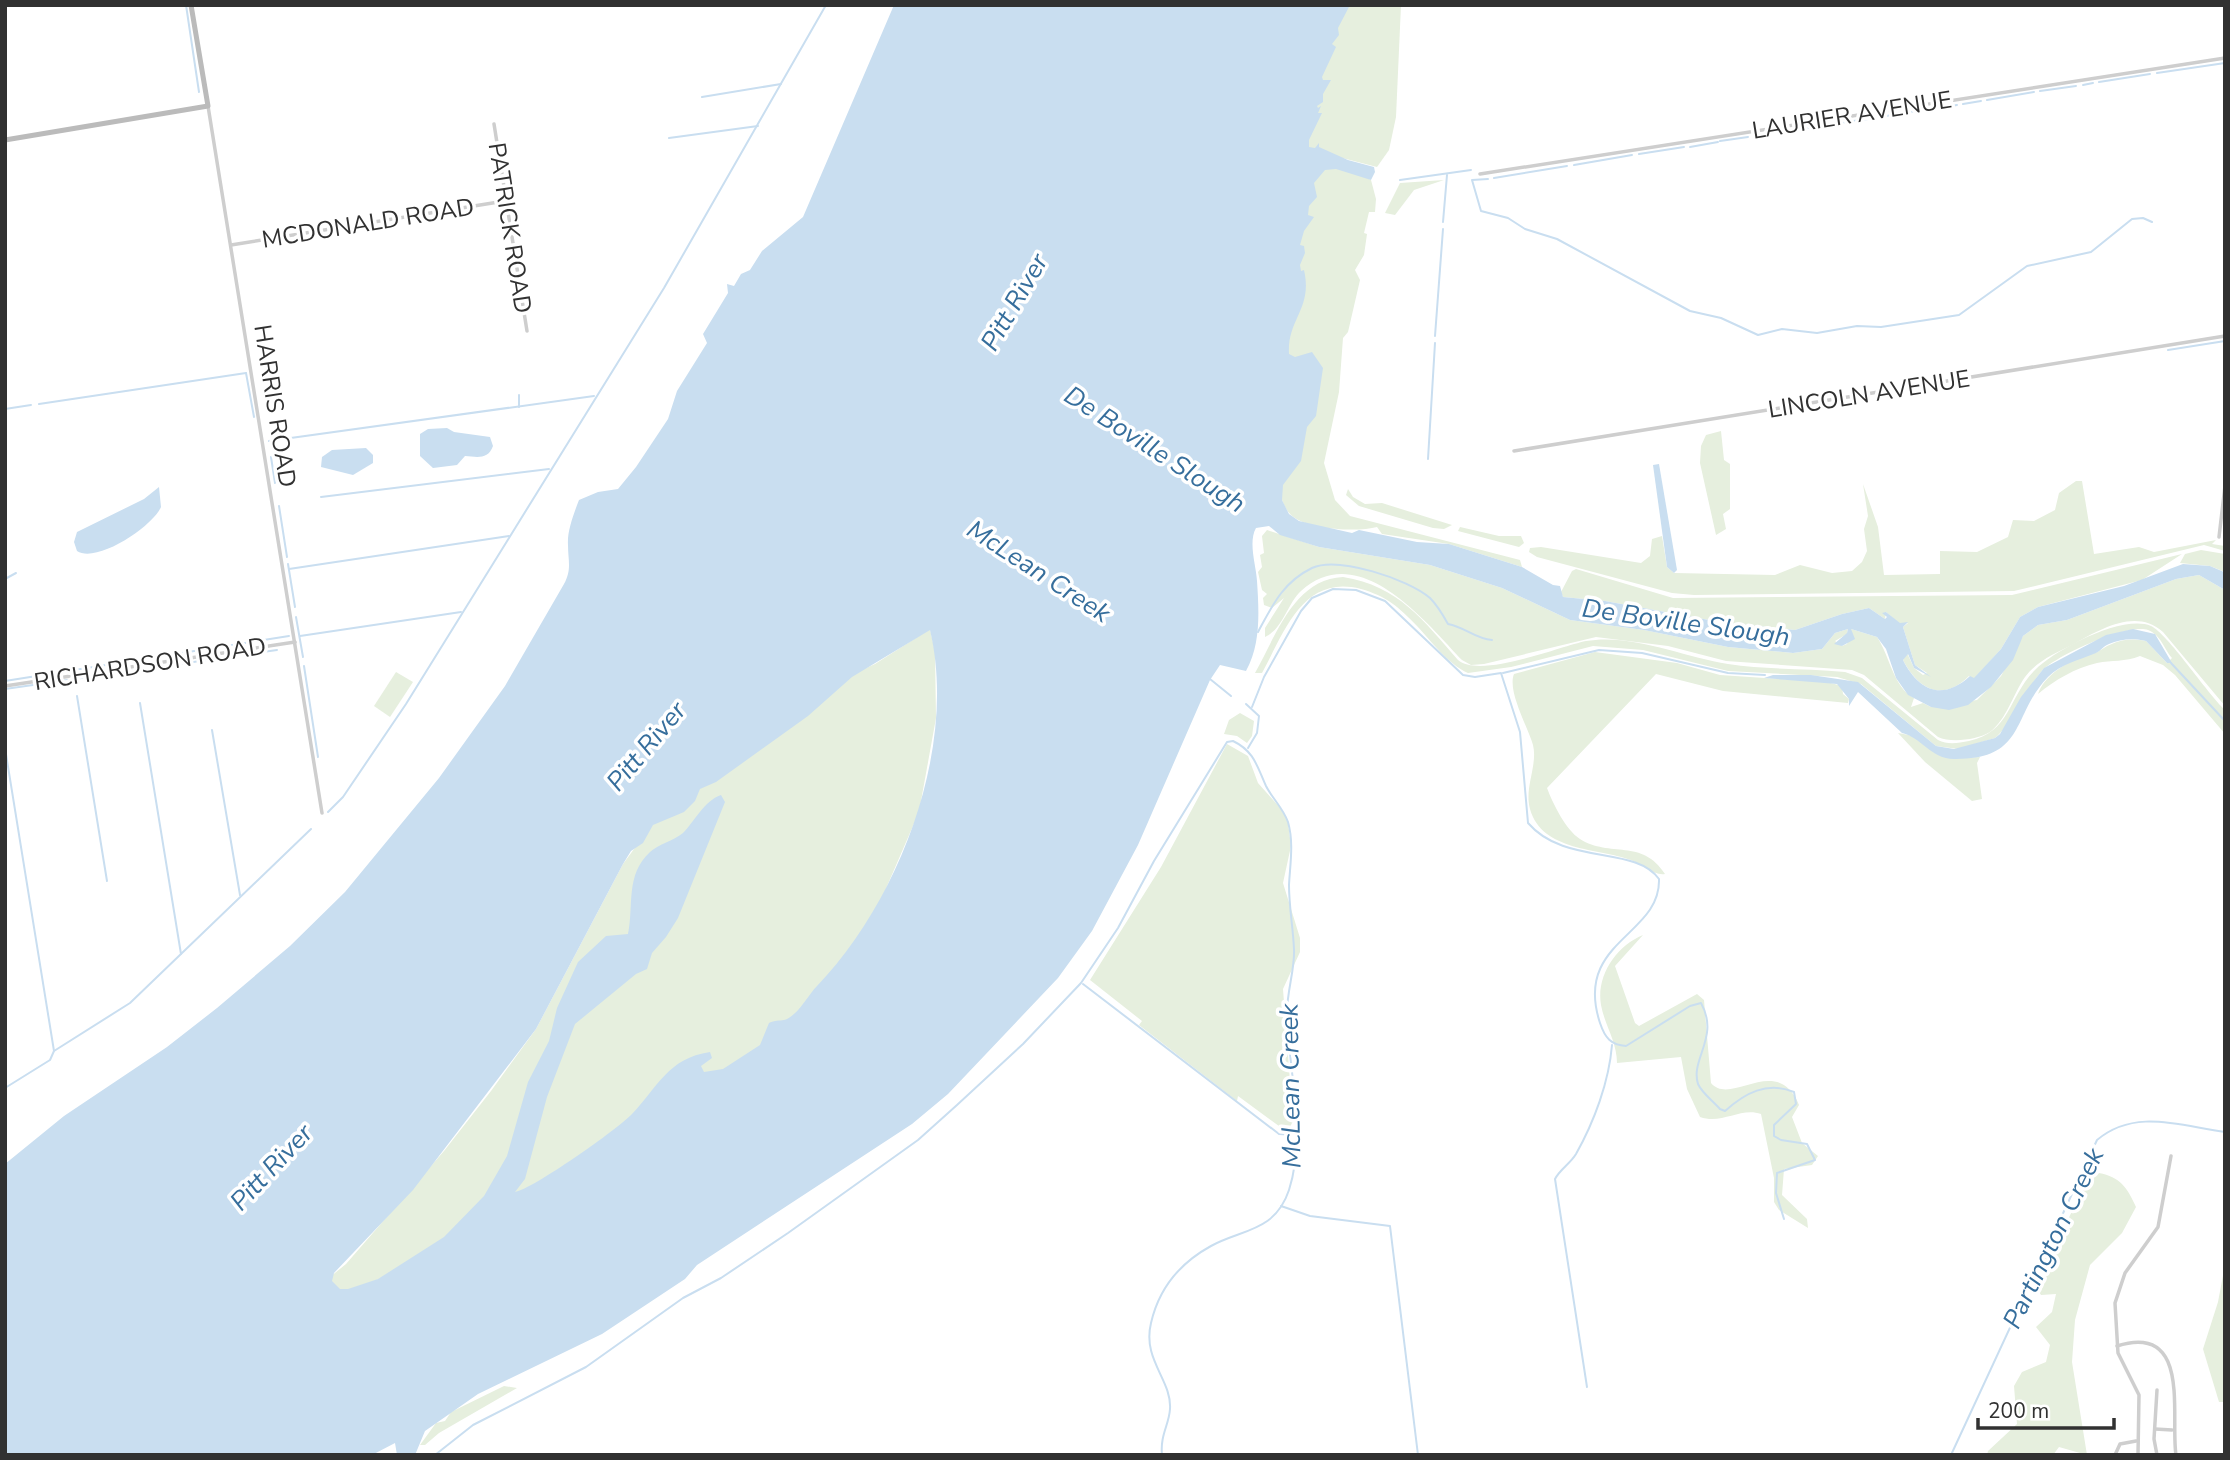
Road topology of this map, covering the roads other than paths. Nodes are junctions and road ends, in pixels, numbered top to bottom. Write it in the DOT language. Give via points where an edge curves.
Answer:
graph roads {
  1 [pos="191,5"];
  2 [pos="2225,58"];
  3 [pos="208,106"];
  4 [pos="494,124"];
  5 [pos="5,140"];
  6 [pos="1480,174"];
  7 [pos="505,201"];
  8 [pos="231,245"];
  9 [pos="527,331"];
  10 [pos="2225,336"];
  11 [pos="1514,451"];
  12 [pos="2225,486"];
  13 [pos="2219,537"];
  14 [pos="295,642"];
  15 [pos="5,686"];
  16 [pos="322,813"];
  17 [pos="2171,1156"];
  18 [pos="2116,1346"];
  19 [pos="2157,1390"];
  20 [pos="2155,1429"];
  21 [pos="2172,1430"];
  22 [pos="2137,1441"];
  23 [pos="2115,1455"];
  24 [pos="2138,1455"];
  25 [pos="2157,1455"];
  26 [pos="2176,1455"];
  1 -- 3 [label="main road, HARRIS ROAD"];
  2 -- 6 [label="street, LAURIER AVENUE"];
  3 -- 5 [label="main road"];
  3 -- 8 [label="street, HARRIS ROAD"];
  4 -- 7 [label="street, PATRICK ROAD"];
  7 -- 8 [label="street, MCDONALD ROAD"];
  7 -- 9 [label="street, PATRICK ROAD"];
  8 -- 14 [label="street, HARRIS ROAD"];
  10 -- 11 [label="street, LINCOLN AVENUE"];
  12 -- 13 [label="street"];
  14 -- 15 [label="street, RICHARDSON ROAD"];
  14 -- 16 [label="street, HARRIS ROAD"];
  17 -- 18 [label="street" via="2158,1227 2132,1261 2118,1291"];
  18 -- 21 [label="street" via="2150,1345 2169,1363 2177,1397"];
  18 -- 22 [label="street" via="2139,1395"];
  19 -- 20 [label="street"];
  20 -- 21 [label="street"];
  20 -- 25 [label="street"];
  21 -- 26 [label="street"];
  22 -- 23 [label="street" via="2120,1444"];
  22 -- 24 [label="street"];
}
